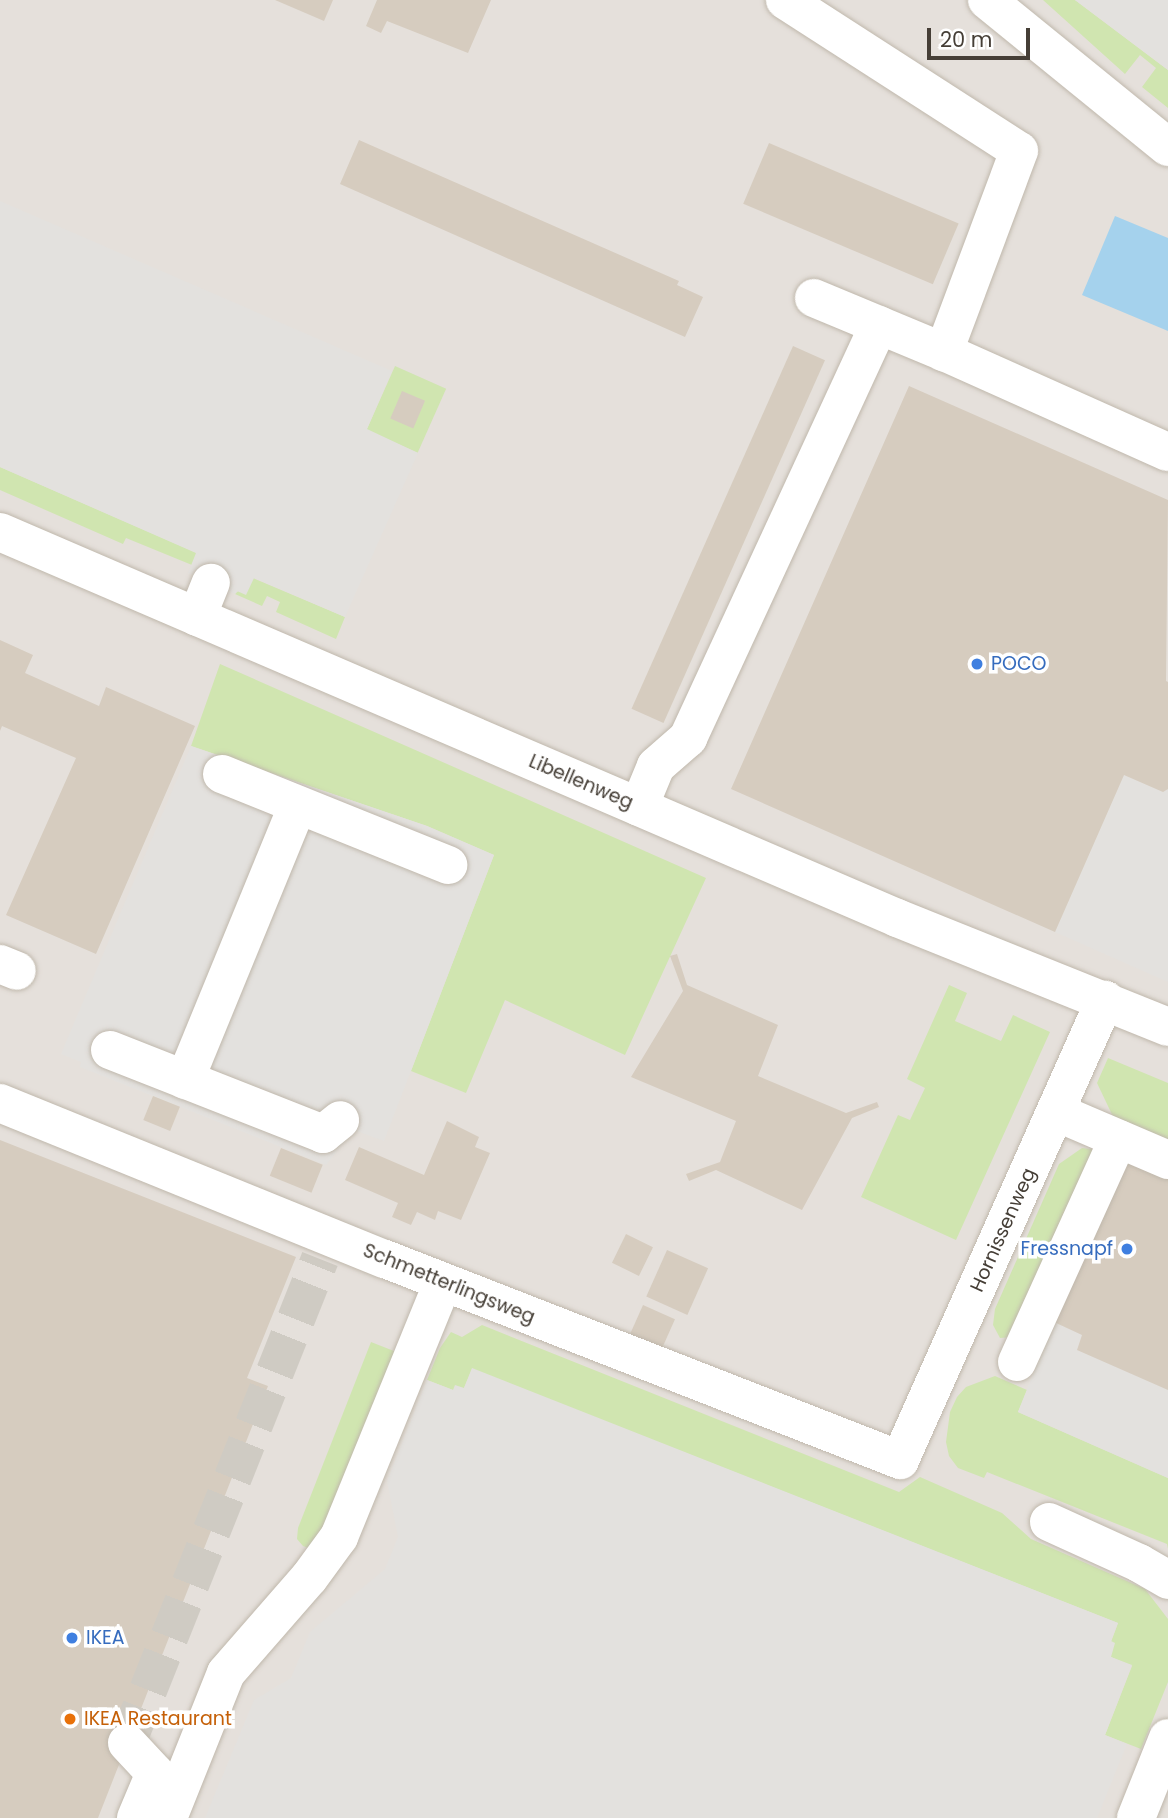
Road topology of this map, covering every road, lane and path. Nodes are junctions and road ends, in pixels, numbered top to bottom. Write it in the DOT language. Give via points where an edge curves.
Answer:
graph roads {
  1 [pos="785,0"];
  2 [pos="1012,7"];
  3 [pos="1168,147"];
  4 [pos="814,298"];
  5 [pos="879,325"];
  6 [pos="944,352"];
  7 [pos="1168,452"];
  8 [pos="0,532"];
  9 [pos="222,774"];
  10 [pos="298,805"];
  11 [pos="639,807"];
  12 [pos="448,865"];
  13 [pos="1105,1000"];
  14 [pos="1167,1023"];
  15 [pos="110,1050"];
  16 [pos="185,1080"];
  17 [pos="0,1103"];
  18 [pos="1056,1112"];
  19 [pos="340,1120"];
  20 [pos="1118,1139"];
  21 [pos="1168,1160"];
  22 [pos="443,1282"];
  23 [pos="1017,1362"];
  24 [pos="900,1460"];
  25 [pos="1049,1522"];
  26 [pos="1168,1580"];
  27 [pos="1168,1738"];
  28 [pos="127,1743"];
  29 [pos="136,1818"];
  30 [pos="169,1818"];
  31 [pos="1136,1818"];
  1 -- 6 [label="street" via="1019,151"];
  2 -- 3 [label="street"];
  4 -- 5 [label="street"];
  5 -- 6 [label="street"];
  5 -- 11 [label="street" via="688,738 656,766"];
  6 -- 7 [label="street"];
  8 -- 11 [label="street, Libellenweg" via="204,600"];
  9 -- 10 [label="street"];
  10 -- 12 [label="street" via="371,843"];
  10 -- 16 [label="street"];
  11 -- 13 [label="street, Libellenweg" via="897,918"];
  13 -- 14 [label="street, Libellenweg"];
  13 -- 18 [label="street, Hornissenweg"];
  15 -- 16 [label="street"];
  16 -- 19 [label="street" via="266,1103 323,1134"];
  17 -- 22 [label="street, Schmetterlingsweg"];
  18 -- 20 [label="street"];
  18 -- 24 [label="street, Hornissenweg"];
  20 -- 21 [label="street"];
  20 -- 23 [label="street"];
  22 -- 24 [label="street, Schmetterlingsweg"];
  22 -- 30 [label="street" via="339,1536 226,1674"];
  25 -- 26 [label="street"];
  27 -- 31 [label="street"];
  28 -- 29 [label="street" via="155,1773"];
}
